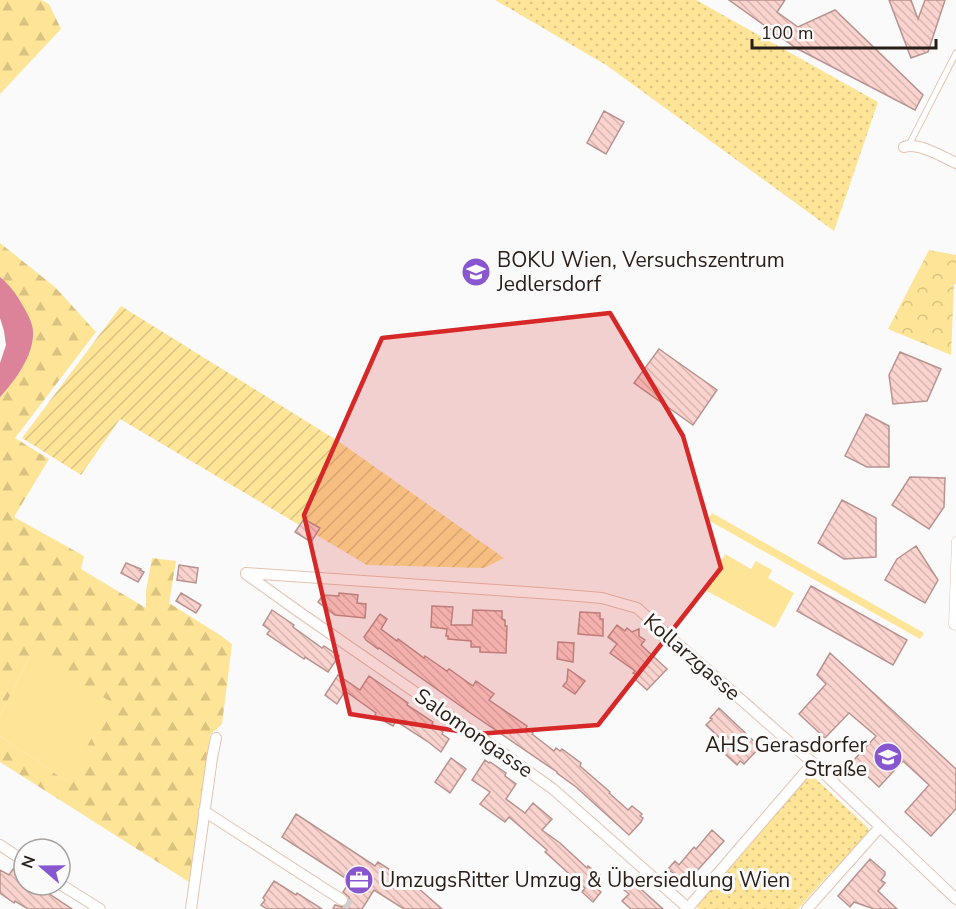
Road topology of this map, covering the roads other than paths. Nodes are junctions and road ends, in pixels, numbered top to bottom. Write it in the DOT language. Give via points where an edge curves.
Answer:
graph roads {
  1 [pos="956,53"];
  2 [pos="906,146"];
  3 [pos="956,164"];
  4 [pos="956,542"];
  5 [pos="246,573"];
  6 [pos="956,626"];
  7 [pos="216,738"];
  8 [pos="813,763"];
  9 [pos="204,811"];
  10 [pos="880,827"];
  11 [pos="72,892"];
  12 [pos="956,899"];
  13 [pos="342,900"];
  14 [pos="100,909"];
  15 [pos="190,909"];
  16 [pos="689,909"];
  17 [pos="807,909"];
  1 -- 2 [label="lane"];
  2 -- 3 [label="street" via="935,153"];
  4 -- 6 [label="street"];
  5 -- 8 [label="street, Kollarzgasse" via="602,598 627,605 637,609"];
  5 -- 16 [label="street, Salomongasse" via="553,789"];
  7 -- 9 [label="street"];
  8 -- 10 [label="street, Kollarzgasse"];
  8 -- 16 [label="street"];
  9 -- 13 [label="street"];
  9 -- 15 [label="street"];
  10 -- 12 [label="street, Kollarzgasse"];
  10 -- 17 [label="street"];
  11 -- 14 [label="street"];
}
